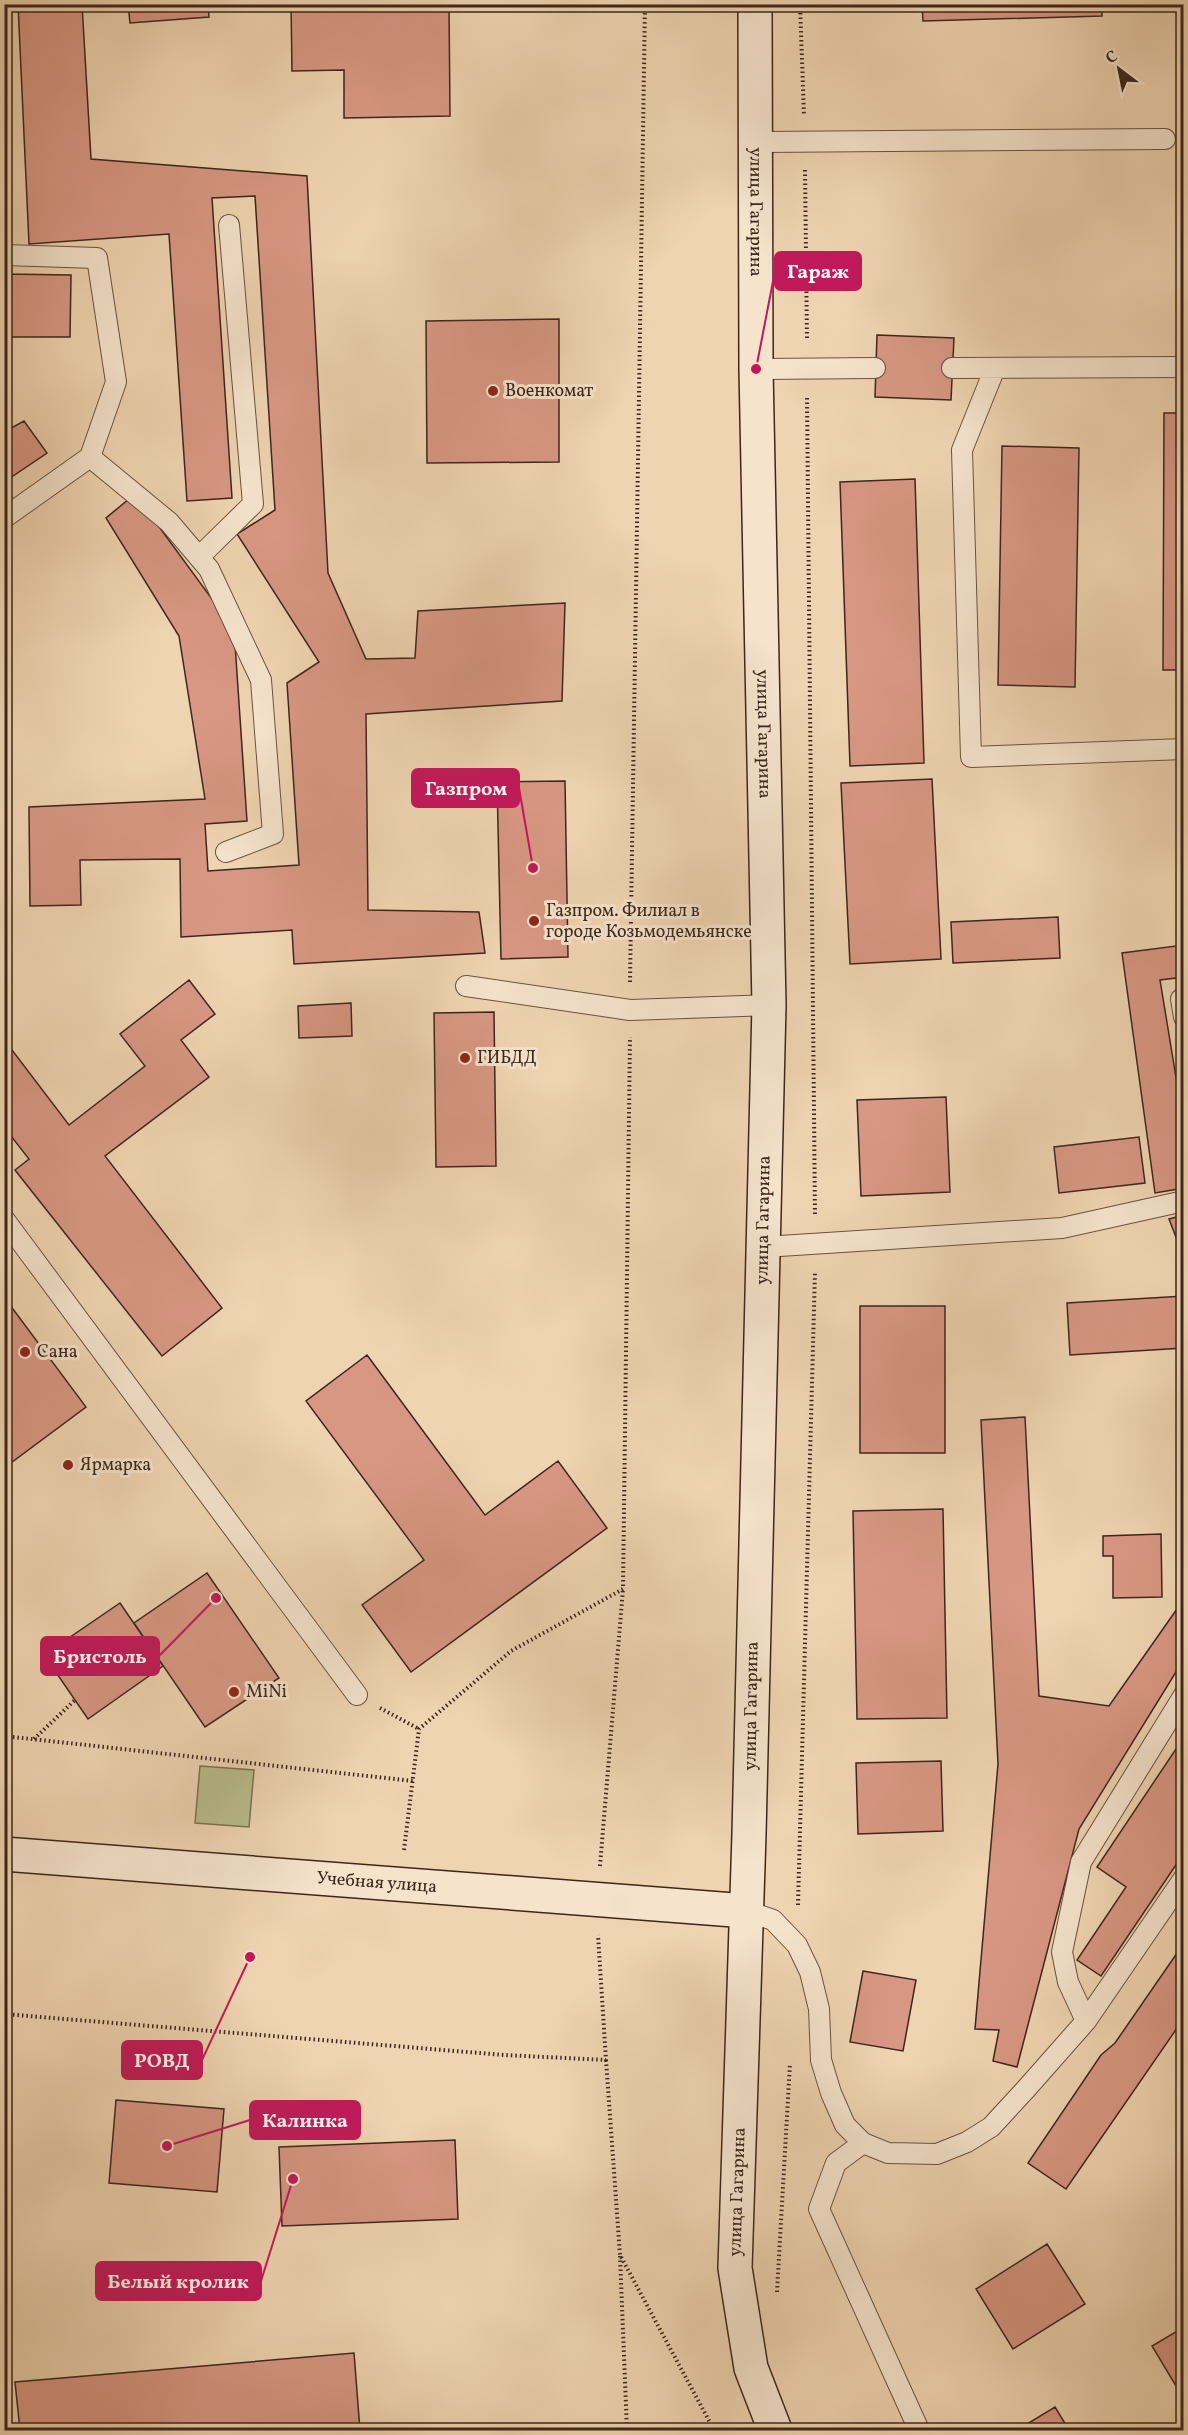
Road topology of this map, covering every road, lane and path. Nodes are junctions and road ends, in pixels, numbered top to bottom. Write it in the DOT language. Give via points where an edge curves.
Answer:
graph roads {
  1 [pos="645,4"];
  2 [pos="755,4"];
  3 [pos="800,4"];
  4 [pos="1165,140"];
  5 [pos="755,142"];
  6 [pos="805,142"];
  7 [pos="228,225"];
  8 [pos="4,255"];
  9 [pos="875,368"];
  10 [pos="952,368"];
  11 [pos="995,368"];
  12 [pos="1184,368"];
  13 [pos="756,369"];
  14 [pos="807,369"];
  15 [pos="90,457"];
  16 [pos="4,518"];
  17 [pos="199,557"];
  18 [pos="1184,749"];
  19 [pos="226,852"];
  20 [pos="466,986"];
  21 [pos="769,1005"];
  22 [pos="630,1010"];
  23 [pos="1184,1201"];
  24 [pos="4,1219"];
  25 [pos="815,1244"];
  26 [pos="764,1247"];
  27 [pos="623,1589"];
  28 [pos="357,1695"];
  29 [pos="1184,1695"];
  30 [pos="75,1700"];
  31 [pos="419,1729"];
  32 [pos="4,1736"];
  33 [pos="34,1739"];
  34 [pos="413,1781"];
  35 [pos="4,1854"];
  36 [pos="599,1873"];
  37 [pos="1184,1878"];
  38 [pos="399,1883"];
  39 [pos="747,1911"];
  40 [pos="598,1934"];
  41 [pos="797,1945"];
  42 [pos="4,2014"];
  43 [pos="1086,2021"];
  44 [pos="606,2060"];
  45 [pos="790,2062"];
  46 [pos="863,2143"];
  47 [pos="620,2255"];
  48 [pos="777,2297"];
  49 [pos="627,2430"];
  50 [pos="714,2430"];
  51 [pos="775,2430"];
  52 [pos="919,2430"];
  1 -- 22 [label="path"];
  2 -- 5 [label="street, улица Гагарина"];
  3 -- 6 [label="path"];
  4 -- 6 [label="lane"];
  5 -- 6 [label="lane"];
  5 -- 13 [label="street, улица Гагарина"];
  6 -- 14 [label="path"];
  7 -- 17 [label="lane" via="253,504"];
  8 -- 15 [label="lane" via="97,258 116,382"];
  9 -- 14 [label="lane"];
  10 -- 11 [label="lane"];
  11 -- 12 [label="lane"];
  11 -- 18 [label="lane" via="962,450 971,757"];
  13 -- 14 [label="lane"];
  13 -- 21 [label="street, улица Гагарина"];
  14 -- 25 [label="path"];
  15 -- 16 [label="lane"];
  15 -- 17 [label="lane" via="169,522"];
  17 -- 19 [label="lane" via="209,568 261,680 273,834"];
  20 -- 22 [label="lane"];
  21 -- 22 [label="lane"];
  21 -- 26 [label="street, улица Гагарина"];
  22 -- 27 [label="path"];
  23 -- 25 [label="lane" via="1062,1228"];
  24 -- 28 [label="lane"];
  25 -- 26 [label="lane"];
  25 -- 41 [label="path"];
  26 -- 39 [label="street, улица Гагарина"];
  27 -- 31 [label="path" via="510,1651"];
  27 -- 36 [label="path"];
  28 -- 31 [label="path"];
  29 -- 43 [label="lane" via="1081,1862 1062,1952 1068,1982"];
  30 -- 33 [label="path"];
  31 -- 34 [label="path"];
  32 -- 33 [label="path"];
  33 -- 34 [label="path"];
  34 -- 38 [label="path"];
  35 -- 38 [label="street, Учебная улица"];
  37 -- 43 [label="lane"];
  38 -- 39 [label="street, Учебная улица"];
  39 -- 41 [label="lane" via="773,1920"];
  39 -- 51 [label="street, улица Гагарина" via="735,2268 751,2368"];
  40 -- 44 [label="path"];
  41 -- 46 [label="lane" via="810,1971 819,2009 821,2060 831,2093 845,2125"];
  42 -- 44 [label="path"];
  43 -- 46 [label="lane" via="991,2127 967,2142 937,2154 888,2153"];
  44 -- 47 [label="path"];
  45 -- 48 [label="path"];
  46 -- 52 [label="lane" via="836,2163 819,2209"];
  47 -- 49 [label="path"];
  47 -- 50 [label="path"];
}
